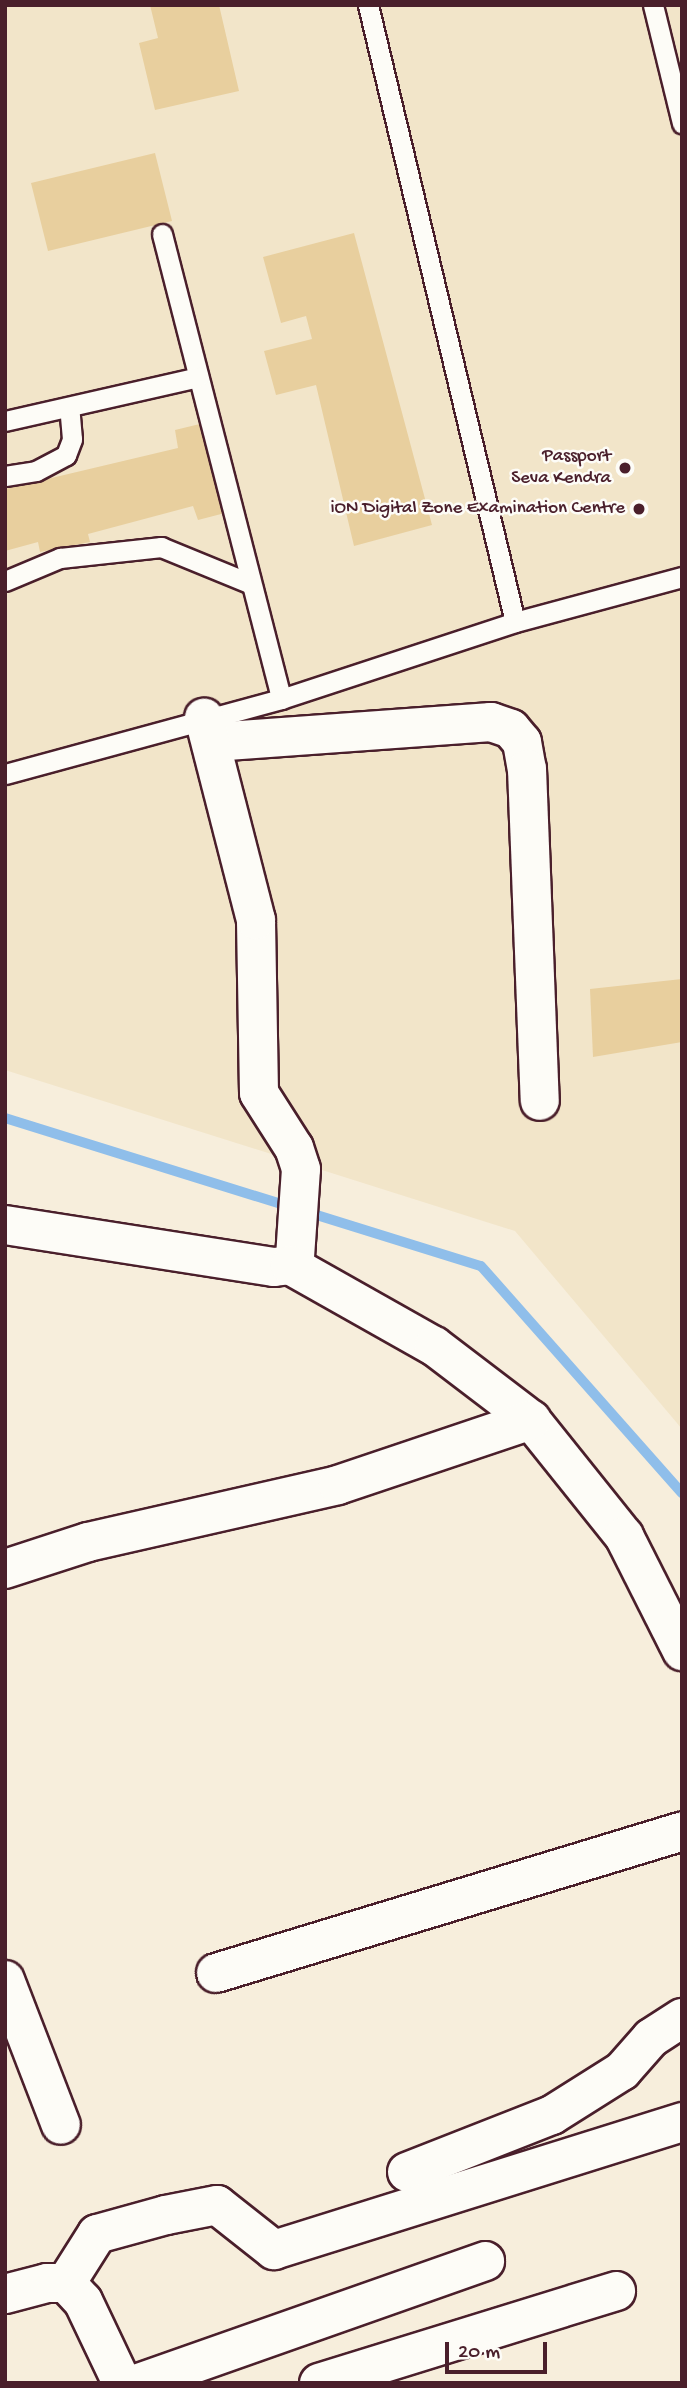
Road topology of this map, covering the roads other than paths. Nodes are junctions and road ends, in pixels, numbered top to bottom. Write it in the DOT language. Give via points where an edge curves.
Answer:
graph roads {
  1 [pos="368,5"];
  2 [pos="653,5"];
  3 [pos="682,123"];
  4 [pos="162,234"];
  5 [pos="198,377"];
  6 [pos="69,407"];
  7 [pos="5,421"];
  8 [pos="5,476"];
  9 [pos="682,576"];
  10 [pos="5,581"];
  11 [pos="251,584"];
  12 [pos="516,622"];
  13 [pos="281,699"];
  14 [pos="209,730"];
  15 [pos="5,774"];
  16 [pos="540,1101"];
  17 [pos="5,1225"];
  18 [pos="292,1253"];
  19 [pos="531,1420"];
  20 [pos="5,1569"];
  21 [pos="682,1651"];
  22 [pos="682,1831"];
  23 [pos="216,1973"];
  24 [pos="5,1980"];
  25 [pos="682,2018"];
  26 [pos="682,2122"];
  27 [pos="61,2125"];
  28 [pos="407,2172"];
  29 [pos="485,2261"];
  30 [pos="66,2283"];
  31 [pos="616,2291"];
  32 [pos="5,2294"];
  33 [pos="122,2383"];
  34 [pos="139,2383"];
  35 [pos="319,2383"];
  1 -- 12 [label="lane"];
  2 -- 3 [label="lane"];
  4 -- 5 [label="lane"];
  5 -- 6 [label="lane"];
  5 -- 11 [label="lane"];
  6 -- 7 [label="lane"];
  6 -- 8 [label="lane" via="73,425 66,455 36,471"];
  9 -- 12 [label="lane"];
  10 -- 11 [label="lane" via="60,558 161,547"];
  11 -- 13 [label="lane"];
  12 -- 13 [label="lane"];
  13 -- 14 [label="lane"];
  14 -- 15 [label="lane"];
  14 -- 16 [label="street" via="491,722 512,729 522,742 527,769"];
  14 -- 18 [label="street" via="256,920 259,1093 294,1148 303,1185"];
  17 -- 18 [label="street" via="62,1237"];
  18 -- 19 [label="street" via="434,1346"];
  19 -- 20 [label="street" via="338,1485 88,1542"];
  19 -- 21 [label="street" via="624,1536"];
  22 -- 23 [label="street"];
  24 -- 27 [label="street"];
  25 -- 28 [label="street" via="652,2038 622,2071 552,2115"];
  26 -- 30 [label="street" via="274,2250 216,2205 166,2215 97,2234"];
  29 -- 34 [label="street"];
  30 -- 32 [label="street"];
  30 -- 33 [label="street" via="83,2301"];
  31 -- 35 [label="street"];
}
